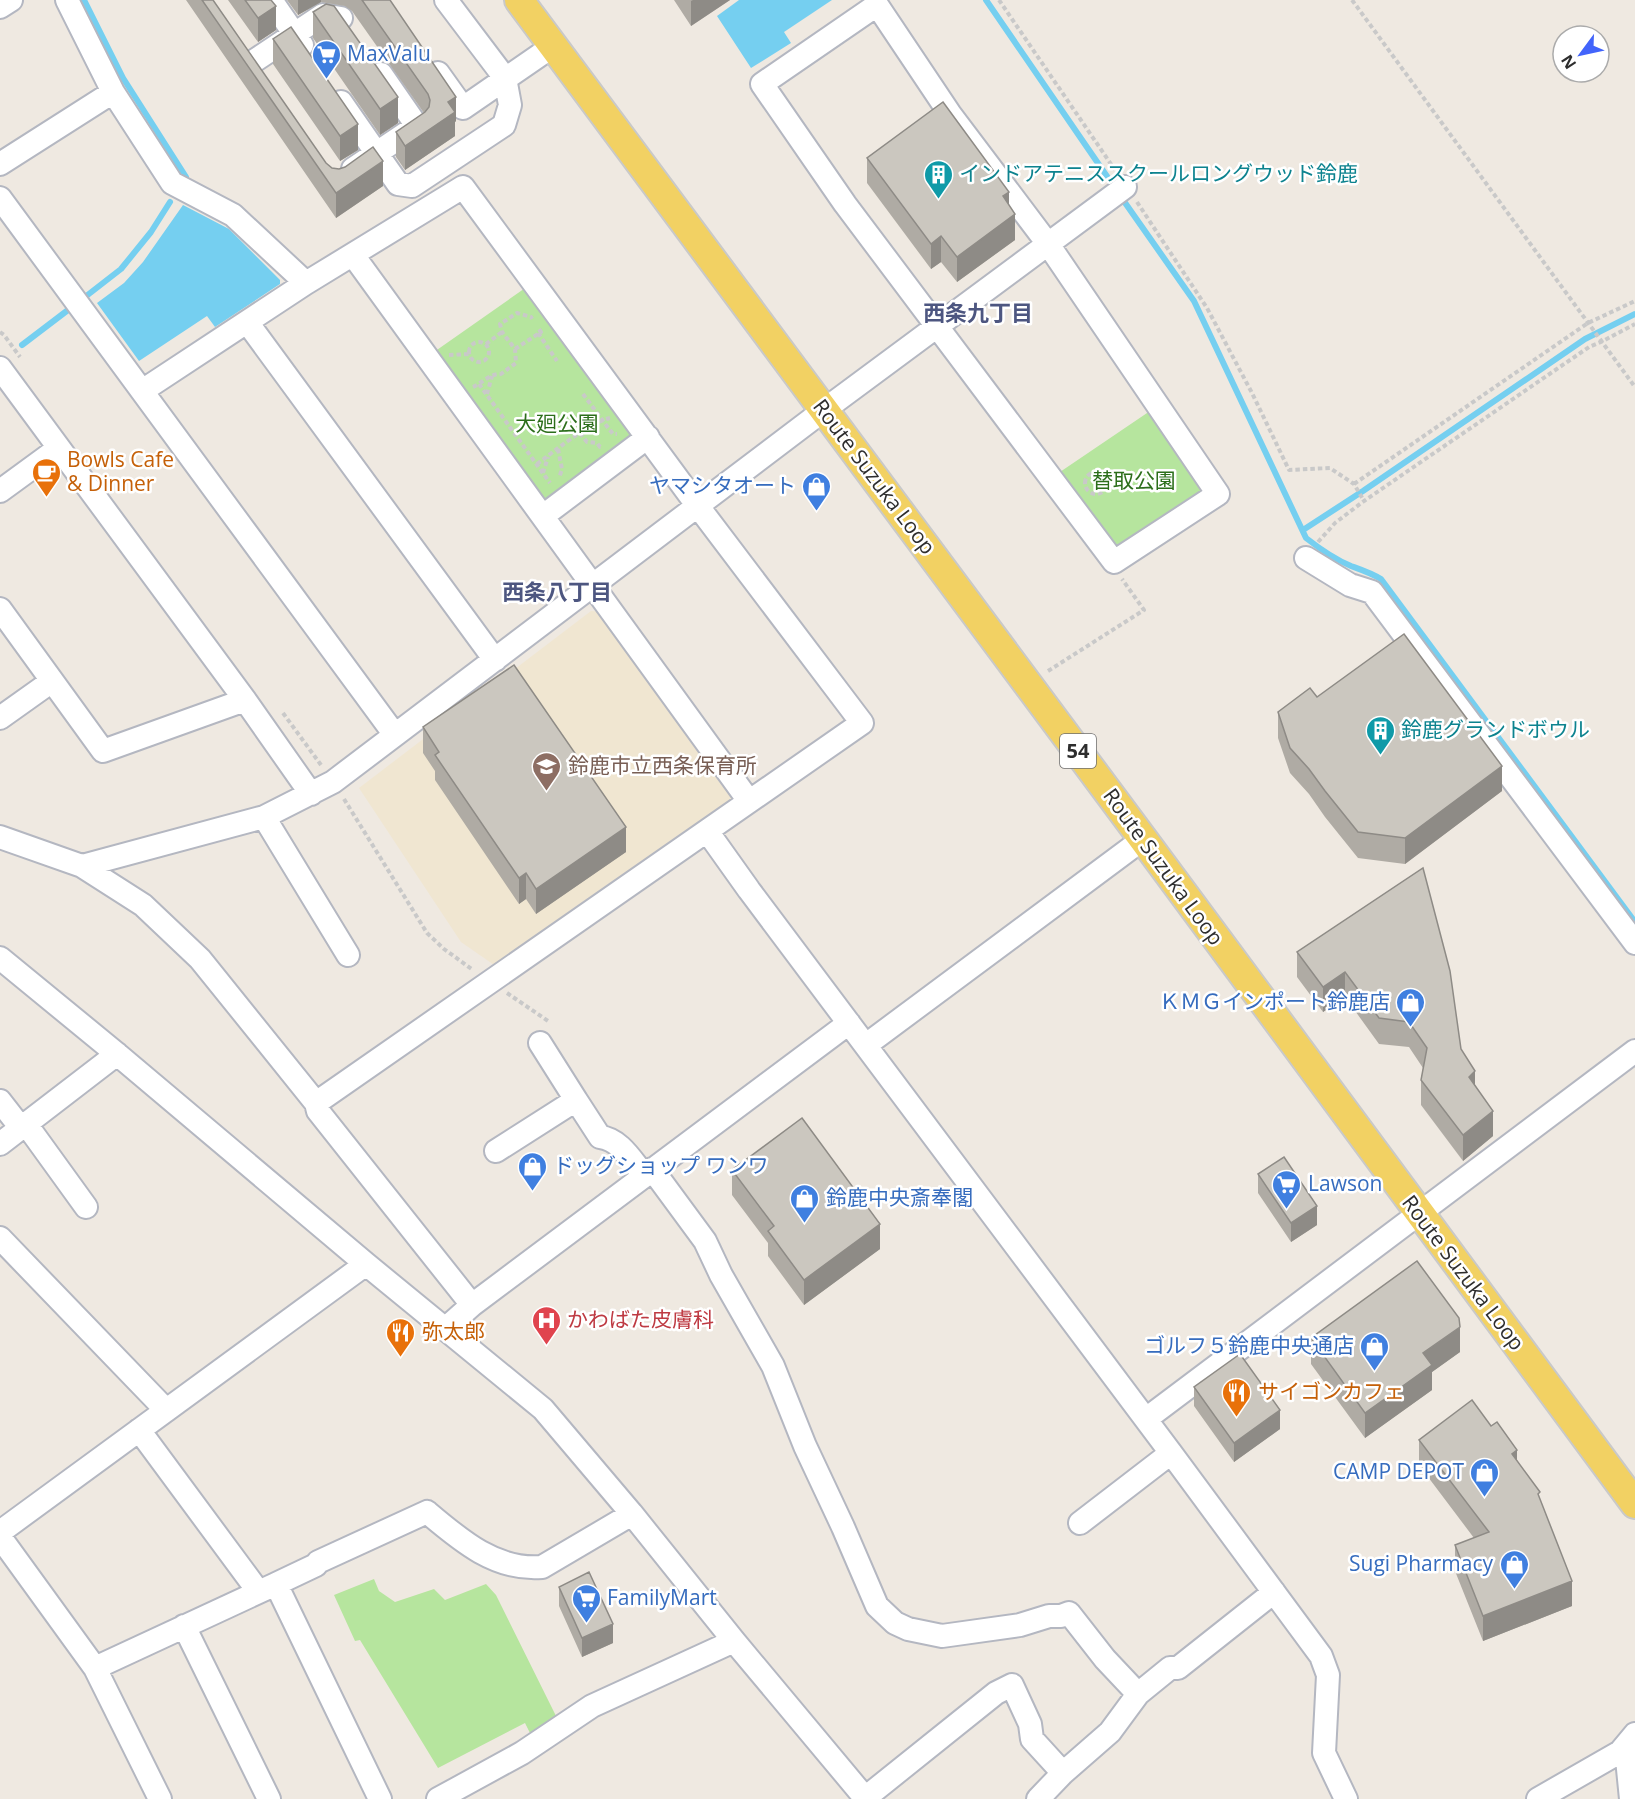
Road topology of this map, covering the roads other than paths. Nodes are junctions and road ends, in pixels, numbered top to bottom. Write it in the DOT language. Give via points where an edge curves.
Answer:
graph roads {
  1 [pos="11,0"];
  2 [pos="67,0"];
  3 [pos="271,0"];
  4 [pos="446,0"];
  5 [pos="519,0"];
  6 [pos="0,7"];
  7 [pos="318,7"];
  8 [pos="294,34"];
  9 [pos="356,38"];
  10 [pos="553,46"];
  11 [pos="370,58"];
  12 [pos="429,59"];
  13 [pos="255,61"];
  14 [pos="313,61"];
  15 [pos="505,78"];
  16 [pos="332,89"];
  17 [pos="113,92"];
  18 [pos="377,153"];
  19 [pos="0,164"];
  20 [pos="331,171"];
  21 [pos="1120,191"];
  22 [pos="0,198"];
  23 [pos="1048,244"];
  24 [pos="353,255"];
  25 [pos="306,283"];
  26 [pos="247,322"];
  27 [pos="937,326"];
  28 [pos="0,368"];
  29 [pos="142,391"];
  30 [pos="824,410"];
  31 [pos="648,437"];
  32 [pos="59,448"];
  33 [pos="0,491"];
  34 [pos="697,505"];
  35 [pos="543,516"];
  36 [pos="1306,558"];
  37 [pos="594,585"];
  38 [pos="0,609"];
  39 [pos="495,660"];
  40 [pos="52,681"];
  41 [pos="245,700"];
  42 [pos="0,718"];
  43 [pos="395,735"];
  44 [pos="311,794"];
  45 [pos="749,801"];
  46 [pos="264,818"];
  47 [pos="707,831"];
  48 [pos="0,837"];
  49 [pos="1143,839"];
  50 [pos="82,866"];
  51 [pos="1635,943"];
  52 [pos="348,955"];
  53 [pos="0,958"];
  54 [pos="849,1023"];
  55 [pos="540,1043"];
  56 [pos="866,1046"];
  57 [pos="1635,1051"];
  58 [pos="117,1054"];
  59 [pos="576,1100"];
  60 [pos="0,1101"];
  61 [pos="316,1103"];
  62 [pos="23,1126"];
  63 [pos="0,1144"];
  64 [pos="496,1151"];
  65 [pos="648,1172"];
  66 [pos="86,1207"];
  67 [pos="1418,1213"];
  68 [pos="0,1238"];
  69 [pos="366,1264"];
  70 [pos="472,1305"];
  71 [pos="446,1329"];
  72 [pos="166,1410"];
  73 [pos="1146,1419"];
  74 [pos="139,1430"];
  75 [pos="1171,1453"];
  76 [pos="1635,1504"];
  77 [pos="632,1514"];
  78 [pos="1080,1523"];
  79 [pos="0,1532"];
  80 [pos="0,1537"];
  81 [pos="267,1588"];
  82 [pos="1274,1592"];
  83 [pos="184,1626"];
  84 [pos="734,1641"];
  85 [pos="95,1668"];
  86 [pos="1138,1694"];
  87 [pos="1635,1734"];
  88 [pos="1627,1757"];
  89 [pos="1063,1773"];
  90 [pos="865,1798"];
  91 [pos="160,1799"];
  92 [pos="269,1799"];
  93 [pos="380,1799"];
  94 [pos="438,1799"];
  95 [pos="1038,1799"];
  96 [pos="1346,1799"];
  97 [pos="1538,1799"];
  98 [pos="1631,1799"];
  1 -- 6 [label="street"];
  2 -- 17 [label="street"];
  3 -- 8 [label="street"];
  4 -- 15 [label="street"];
  5 -- 10 [label="main road, Route Suzuka Loop / 54"];
  7 -- 8 [label="street"];
  7 -- 9 [label="street" via="342,19"];
  8 -- 13 [label="street"];
  8 -- 14 [label="street"];
  10 -- 15 [label="street"];
  10 -- 30 [label="main road, Route Suzuka Loop / 54"];
  11 -- 18 [label="street" via="417,126"];
  12 -- 15 [label="street" via="463,108"];
  15 -- 18 [label="street" via="510,105 504,125 412,186 398,184"];
  16 -- 18 [label="street"];
  17 -- 19 [label="street"];
  17 -- 25 [label="street" via="172,183 233,215"];
  18 -- 20 [label="street" via="337,180"];
  21 -- 23 [label="street"];
  22 -- 29 [label="street"];
  23 -- 27 [label="street"];
  23 -- 27 [label="street" via="1218,494 1114,562"];
  23 -- 27 [label="street" via="950,114 877,5 762,84 845,204"];
  24 -- 25 [label="street"];
  24 -- 31 [label="street" via="463,187"];
  24 -- 35 [label="street"];
  25 -- 26 [label="street"];
  26 -- 29 [label="street"];
  26 -- 39 [label="street"];
  27 -- 30 [label="street"];
  28 -- 32 [label="street"];
  29 -- 43 [label="street"];
  30 -- 34 [label="street"];
  30 -- 49 [label="main road, Route Suzuka Loop / 54"];
  31 -- 34 [label="street"];
  31 -- 35 [label="street"];
  32 -- 33 [label="street"];
  32 -- 41 [label="street"];
  34 -- 37 [label="street"];
  34 -- 45 [label="street" via="862,723"];
  35 -- 37 [label="street"];
  36 -- 51 [label="street" via="1350,585 1372,592"];
  37 -- 39 [label="street"];
  37 -- 45 [label="street"];
  38 -- 40 [label="street"];
  39 -- 43 [label="street"];
  40 -- 41 [label="street" via="103,751"];
  40 -- 42 [label="street"];
  41 -- 44 [label="street"];
  43 -- 44 [label="street"];
  44 -- 46 [label="street"];
  45 -- 47 [label="street"];
  46 -- 50 [label="street"];
  46 -- 52 [label="street"];
  47 -- 54 [label="street"];
  47 -- 61 [label="street"];
  48 -- 50 [label="street"];
  49 -- 56 [label="street"];
  49 -- 67 [label="main road, Route Suzuka Loop / 54"];
  50 -- 61 [label="street" via="143,905 200,959"];
  53 -- 58 [label="street"];
  54 -- 56 [label="street"];
  54 -- 65 [label="street"];
  55 -- 59 [label="street"];
  56 -- 73 [label="street"];
  57 -- 67 [label="street"];
  58 -- 62 [label="street"];
  58 -- 69 [label="street"];
  59 -- 64 [label="street"];
  59 -- 65 [label="street" via="600,1137 618,1144"];
  60 -- 62 [label="street"];
  61 -- 70 [label="street" via="318,1111"];
  62 -- 63 [label="street"];
  62 -- 66 [label="street"];
  65 -- 70 [label="street"];
  65 -- 86 [label="street" via="705,1241 772,1366 878,1606 895,1623 942,1636 1020,1625 1069,1613"];
  67 -- 73 [label="street"];
  67 -- 76 [label="main road, Route Suzuka Loop / 54"];
  68 -- 72 [label="street"];
  69 -- 71 [label="street"];
  69 -- 72 [label="street"];
  70 -- 71 [label="street"];
  71 -- 77 [label="street" via="543,1409"];
  72 -- 74 [label="street"];
  73 -- 75 [label="street"];
  74 -- 79 [label="street"];
  74 -- 81 [label="street"];
  75 -- 78 [label="street"];
  75 -- 82 [label="street"];
  77 -- 81 [label="street" via="542,1567 533,1568 505,1564 484,1554 427,1512"];
  77 -- 84 [label="street"];
  80 -- 85 [label="street"];
  81 -- 83 [label="street"];
  81 -- 93 [label="street"];
  82 -- 86 [label="street" via="1178,1668 1170,1668"];
  82 -- 96 [label="street" via="1321,1656 1328,1675 1324,1753"];
  83 -- 85 [label="street"];
  83 -- 92 [label="street"];
  84 -- 90 [label="street"];
  84 -- 94 [label="street" via="592,1706 522,1753"];
  85 -- 91 [label="street"];
  86 -- 89 [label="street" via="1110,1732"];
  87 -- 88 [label="street"];
  88 -- 97 [label="street"];
  88 -- 98 [label="street"];
  89 -- 90 [label="street" via="1032,1739 1030,1724 1012,1685 996,1693"];
  89 -- 95 [label="street"];
}
